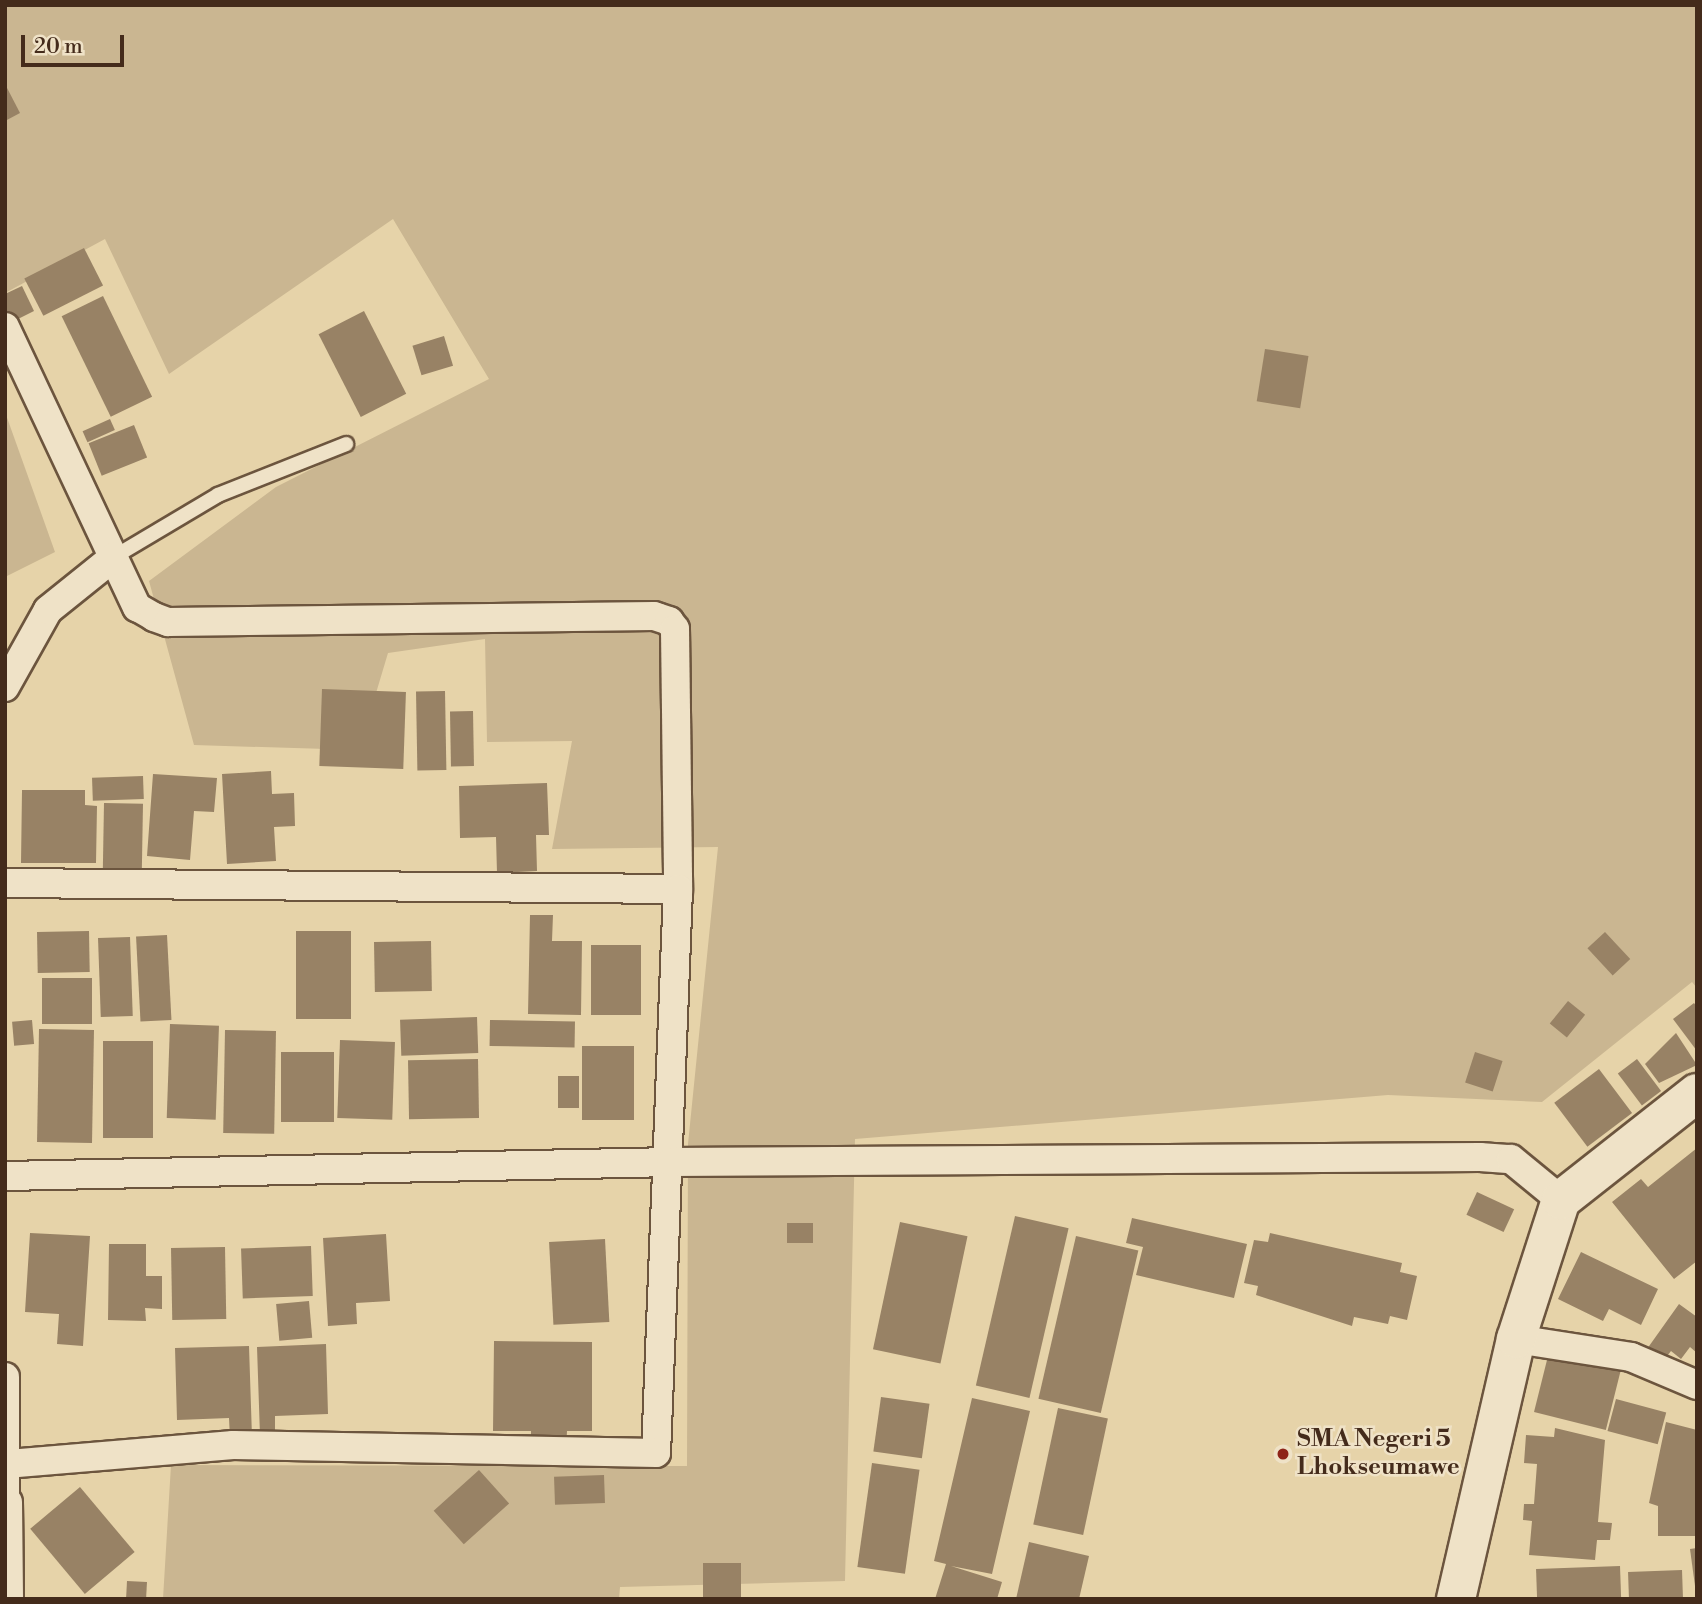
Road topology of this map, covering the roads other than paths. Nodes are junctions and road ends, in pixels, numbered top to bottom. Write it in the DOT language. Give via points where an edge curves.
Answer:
graph roads {
  1 [pos="5,327"];
  2 [pos="346,444"];
  3 [pos="114,558"];
  4 [pos="5,687"];
  5 [pos="5,883"];
  6 [pos="678,889"];
  7 [pos="1697,1093"];
  8 [pos="671,1162"];
  9 [pos="5,1176"];
  10 [pos="1561,1200"];
  11 [pos="1516,1339"];
  12 [pos="5,1377"];
  13 [pos="1697,1385"];
  14 [pos="9,1465"];
  15 [pos="7,1503"];
  16 [pos="9,1599"];
  17 [pos="1456,1599"];
  1 -- 3 [label="street"];
  2 -- 3 [label="lane" via="218,495"];
  3 -- 4 [label="street" via="48,610"];
  3 -- 6 [label="street" via="137,607 168,622 662,617 675,629"];
  5 -- 6 [label="street"];
  6 -- 8 [label="street"];
  7 -- 10 [label="street"];
  8 -- 9 [label="street"];
  8 -- 10 [label="street" via="1480,1157 1511,1159"];
  8 -- 14 [label="street" via="660,1442 652,1455 233,1445"];
  10 -- 11 [label="street"];
  11 -- 13 [label="street" via="1631,1357"];
  11 -- 17 [label="street"];
  12 -- 14 [label="street"];
  14 -- 15 [label="street"];
  15 -- 16 [label="street"];
}
